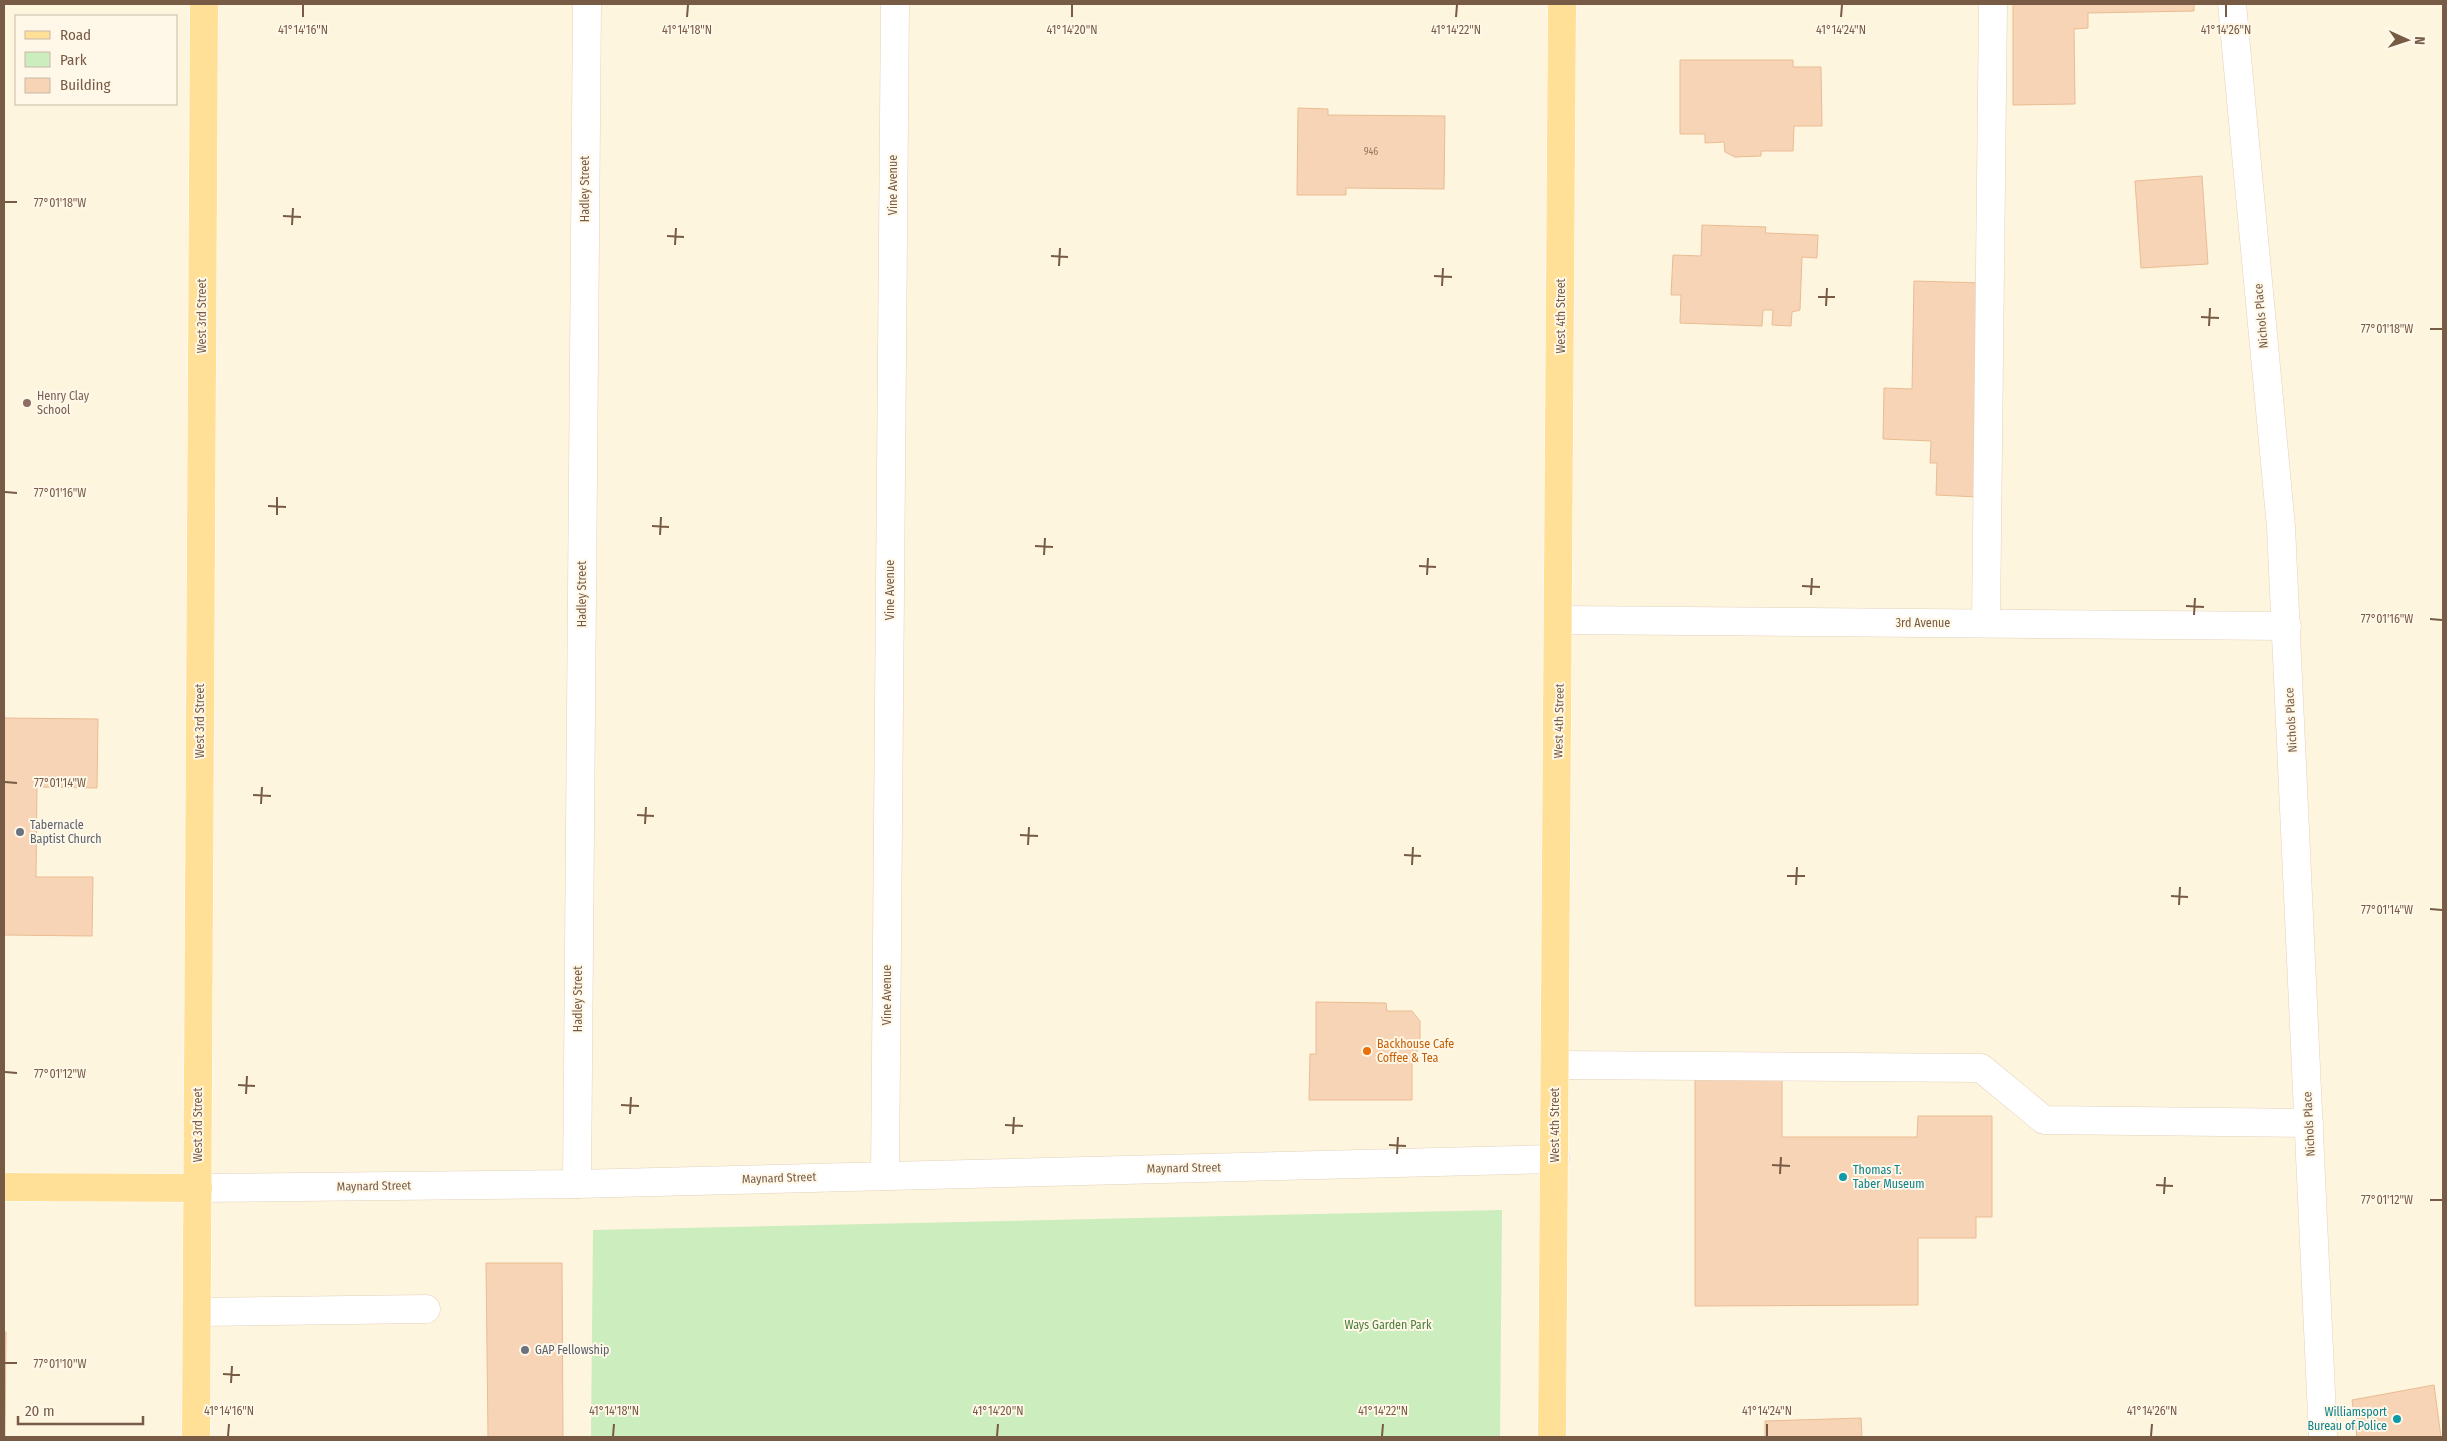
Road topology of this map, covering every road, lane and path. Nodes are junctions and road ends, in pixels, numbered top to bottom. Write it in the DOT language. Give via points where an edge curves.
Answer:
graph roads {
  1 [pos="204,4"];
  2 [pos="587,4"];
  3 [pos="895,4"];
  4 [pos="1562,4"];
  5 [pos="1993,4"];
  6 [pos="2232,4"];
  7 [pos="1560,620"];
  8 [pos="1986,623"];
  9 [pos="2287,626"];
  10 [pos="1556,1065"];
  11 [pos="2309,1123"];
  12 [pos="1555,1160"];
  13 [pos="885,1176"];
  14 [pos="577,1184"];
  15 [pos="4,1187"];
  16 [pos="198,1188"];
  17 [pos="426,1309"];
  18 [pos="197,1312"];
  19 [pos="196,1437"];
  20 [pos="1552,1437"];
  21 [pos="2323,1437"];
  1 -- 16 [label="main road, West 3rd Street"];
  2 -- 14 [label="street, Hadley Street"];
  3 -- 13 [label="street, Vine Avenue"];
  4 -- 7 [label="main road, West 4th Street"];
  5 -- 8 [label="street"];
  6 -- 9 [label="street, Nichols Place" via="2281,527"];
  7 -- 8 [label="street, 3rd Avenue"];
  7 -- 10 [label="main road, West 4th Street"];
  8 -- 9 [label="street, 3rd Avenue"];
  9 -- 11 [label="street, Nichols Place"];
  10 -- 11 [label="street" via="1981,1068 2044,1120"];
  10 -- 12 [label="main road, West 4th Street"];
  11 -- 21 [label="street, Nichols Place"];
  12 -- 13 [label="street, Maynard Street"];
  12 -- 20 [label="main road, West 4th Street"];
  13 -- 14 [label="street, Maynard Street"];
  14 -- 16 [label="street, Maynard Street"];
  15 -- 16 [label="main road, Maynard Street"];
  16 -- 18 [label="main road, West 3rd Street"];
  17 -- 18 [label="street"];
  18 -- 19 [label="main road, West 3rd Street"];
}
